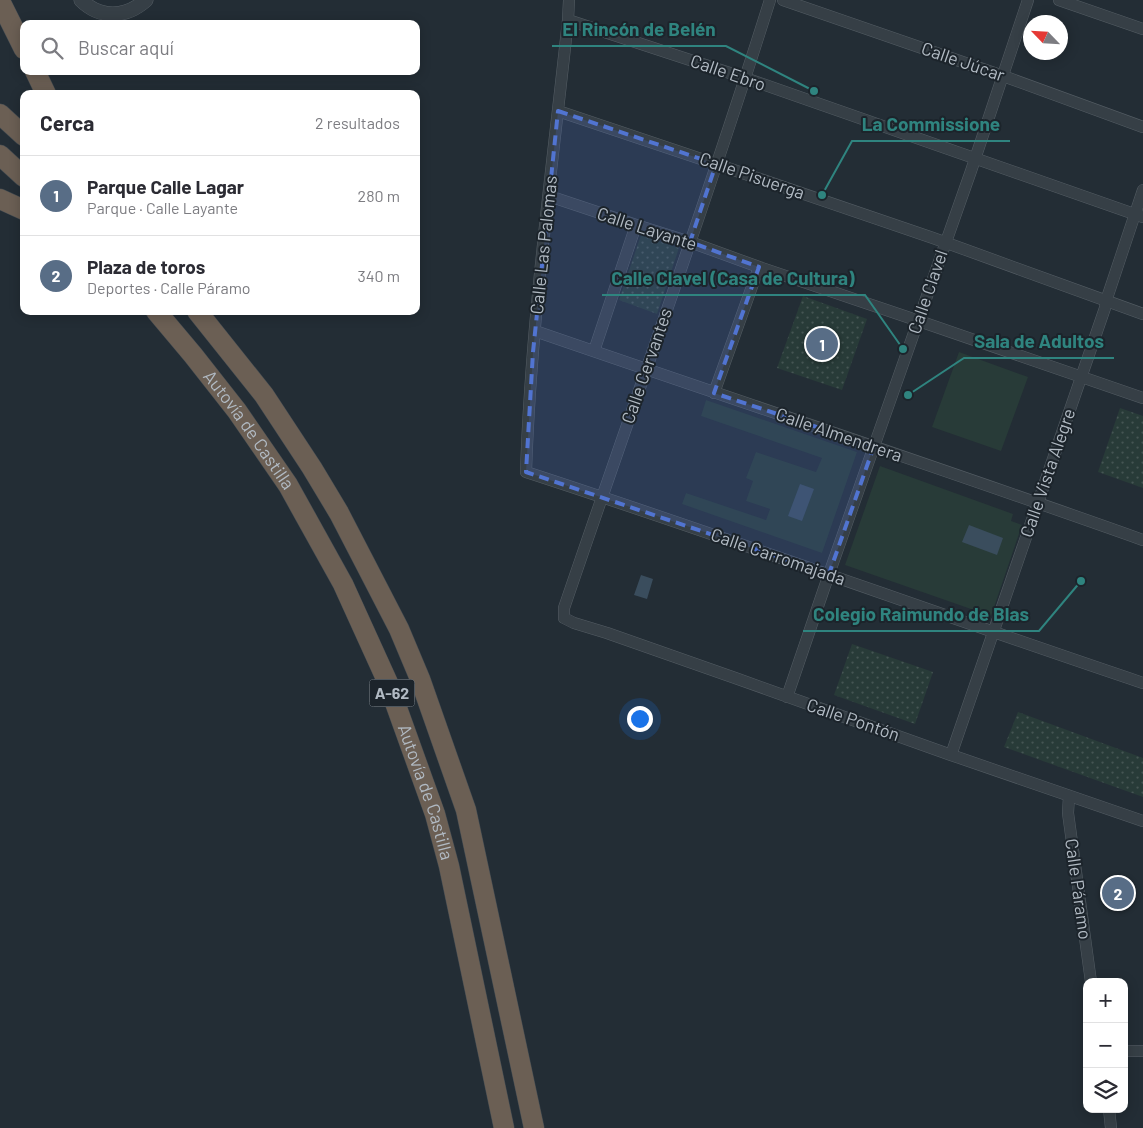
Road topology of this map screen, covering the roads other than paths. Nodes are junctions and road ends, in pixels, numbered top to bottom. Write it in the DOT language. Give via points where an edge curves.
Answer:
graph roads {
  1 [pos="81,0"];
  2 [pos="146,0"];
  3 [pos="569,0"];
  4 [pos="770,0"];
  5 [pos="783,0"];
  6 [pos="1028,0"];
  7 [pos="1059,0"];
  8 [pos="0,1"];
  9 [pos="568,20"];
  10 [pos="1143,30"];
  11 [pos="20,41"];
  12 [pos="37,75"];
  13 [pos="1003,76"];
  14 [pos="745,78"];
  15 [pos="44,90"];
  16 [pos="558,111"];
  17 [pos="0,114"];
  18 [pos="1143,126"];
  19 [pos="20,132"];
  20 [pos="0,155"];
  21 [pos="975,157"];
  22 [pos="716,164"];
  23 [pos="20,173"];
  24 [pos="1143,190"];
  25 [pos="549,196"];
  26 [pos="0,199"];
  27 [pos="20,208"];
  28 [pos="1139,215"];
  29 [pos="636,225"];
  30 [pos="690,242"];
  31 [pos="946,243"];
  32 [pos="759,268"];
  33 [pos="1106,301"];
  34 [pos="1143,314"];
  35 [pos="159,315"];
  36 [pos="200,315"];
  37 [pos="919,321"];
  38 [pos="535,331"];
  39 [pos="594,351"];
  40 [pos="646,369"];
  41 [pos="1081,377"];
  42 [pos="714,393"];
  43 [pos="1143,398"];
  44 [pos="874,446"];
  45 [pos="526,472"];
  46 [pos="602,496"];
  47 [pos="1038,503"];
  48 [pos="1143,540"];
  49 [pos="829,574"];
  50 [pos="564,618"];
  51 [pos="993,631"];
  52 [pos="1143,683"];
  53 [pos="787,697"];
  54 [pos="951,755"];
  55 [pos="1069,796"];
  56 [pos="1143,821"];
  57 [pos="1090,978"];
  58 [pos="1143,1050"];
  59 [pos="1128,1051"];
  60 [pos="1109,1113"];
  61 [pos="504,1128"];
  62 [pos="534,1128"];
  63 [pos="1111,1128"];
  1 -- 2 [label="street" via="105,14 131,10"];
  3 -- 9 [label="street, Calle Las Palomas"];
  4 -- 14 [label="street, Calle Cervantes"];
  5 -- 13 [label="street, Calle Júcar"];
  6 -- 13 [label="street, Calle Clavel"];
  7 -- 10 [label="street"];
  8 -- 11 [label="highway"];
  9 -- 14 [label="street, Calle Ebro"];
  9 -- 16 [label="street, Calle Las Palomas"];
  12 -- 15 [label="highway"];
  13 -- 18 [label="street, Calle Júcar"];
  13 -- 21 [label="street, Calle Clavel"];
  14 -- 21 [label="street, Calle Ebro"];
  14 -- 22 [label="street, Calle Cervantes"];
  16 -- 22 [label="street, Calle Pisuerga"];
  16 -- 25 [label="street, Calle Las Palomas"];
  17 -- 19 [label="highway"];
  20 -- 23 [label="highway"];
  21 -- 28 [label="street, Calle Ebro"];
  21 -- 31 [label="street, Calle Clavel"];
  22 -- 30 [label="street, Calle Cervantes"];
  22 -- 31 [label="street, Calle Pisuerga"];
  24 -- 28 [label="street, Calle Vista Alegre"];
  25 -- 29 [label="street, Calle Layante"];
  25 -- 38 [label="street, Calle Las Palomas"];
  26 -- 27 [label="highway"];
  28 -- 33 [label="street, Calle Vista Alegre"];
  29 -- 30 [label="street, Calle Layante"];
  29 -- 39 [label="street"];
  30 -- 32 [label="street, Calle Layante"];
  30 -- 40 [label="street, Calle Cervantes"];
  31 -- 33 [label="street, Calle Pisuerga"];
  31 -- 37 [label="street, Calle Clavel"];
  32 -- 37 [label="street, Calle Layante"];
  32 -- 42 [label="street"];
  33 -- 34 [label="street, Calle Pisuerga"];
  33 -- 41 [label="street, Calle Vista Alegre"];
  35 -- 61 [label="highway, Autovía de Castilla / A-62" via="237,412 288,485 343,584 388,683 435,814 449,866"];
  36 -- 62 [label="highway, Autovía de Castilla / A-62" via="264,395 339,512 399,629 420,679 466,810"];
  37 -- 41 [label="street, Calle Layante"];
  37 -- 44 [label="street, Calle Clavel"];
  38 -- 39 [label="street, Calle Almendrera"];
  38 -- 45 [label="street, Calle Las Palomas"];
  39 -- 40 [label="street, Calle Almendrera"];
  40 -- 42 [label="street, Calle Almendrera"];
  40 -- 46 [label="street, Calle Cervantes"];
  41 -- 43 [label="street, Calle Layante"];
  41 -- 47 [label="street, Calle Vista Alegre"];
  42 -- 44 [label="street, Calle Almendrera"];
  44 -- 47 [label="street, Calle Almendrera"];
  44 -- 49 [label="street, Calle Clavel"];
  45 -- 46 [label="street, Calle Carromajada"];
  46 -- 49 [label="street, Calle Carromajada"];
  46 -- 50 [label="street, Calle Cervantes" via="564,608"];
  47 -- 48 [label="street, Calle Almendrera"];
  47 -- 51 [label="street, Calle Vista Alegre"];
  49 -- 51 [label="street, Calle Carromajada"];
  49 -- 53 [label="street, Calle Clavel"];
  50 -- 53 [label="street, Calle Pontón"];
  51 -- 52 [label="street, Calle Carromajada"];
  51 -- 54 [label="street, Calle Vista Alegre"];
  53 -- 54 [label="street, Calle Pontón"];
  54 -- 55 [label="street, Calle Pontón"];
  55 -- 56 [label="street, Calle Pontón"];
  55 -- 57 [label="street, Calle Páramo" via="1068,813"];
  58 -- 59 [label="street"];
  60 -- 63 [label="street"];
}
